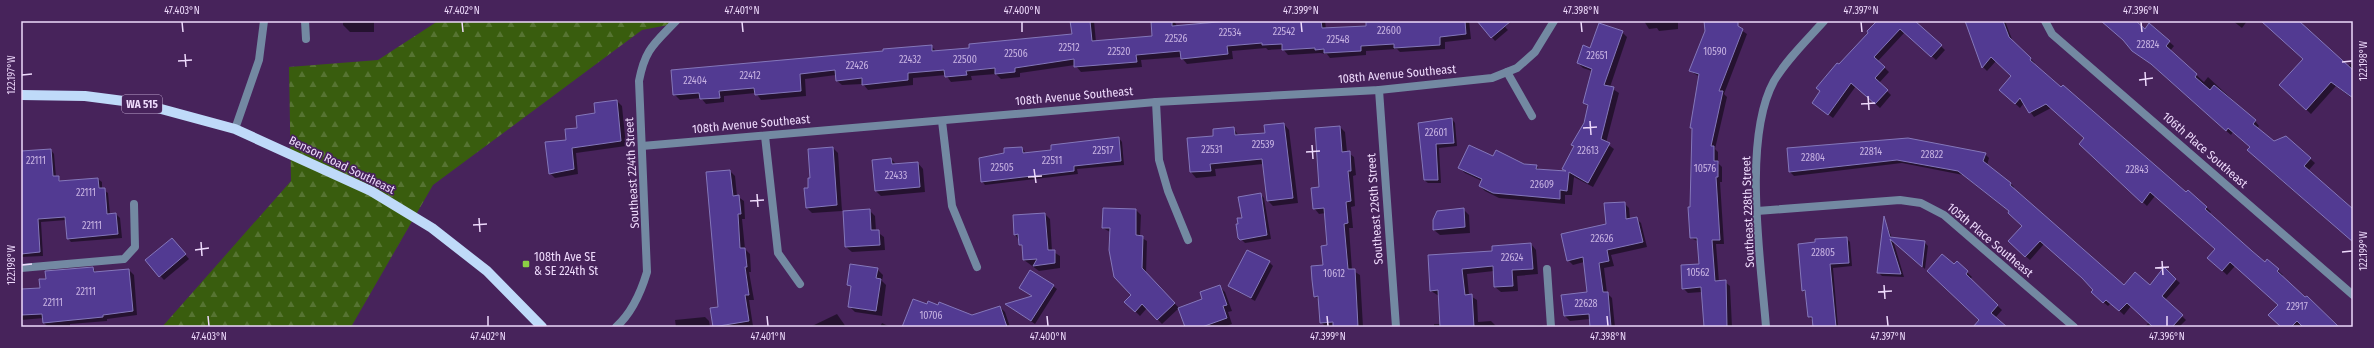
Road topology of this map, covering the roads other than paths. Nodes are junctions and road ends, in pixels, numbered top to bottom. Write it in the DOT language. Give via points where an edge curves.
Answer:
graph roads {
  1 [pos="264,21"];
  2 [pos="305,21"];
  3 [pos="676,21"];
  4 [pos="1554,21"];
  5 [pos="1824,21"];
  6 [pos="2045,21"];
  7 [pos="306,39"];
  8 [pos="1507,72"];
  9 [pos="1379,90"];
  10 [pos="21,95"];
  11 [pos="1156,102"];
  12 [pos="1532,116"];
  13 [pos="942,121"];
  14 [pos="235,129"];
  15 [pos="764,136"];
  16 [pos="642,146"];
  17 [pos="134,204"];
  18 [pos="1757,211"];
  19 [pos="1188,240"];
  20 [pos="977,267"];
  21 [pos="21,268"];
  22 [pos="1547,269"];
  23 [pos="800,284"];
  24 [pos="2353,295"];
  25 [pos="542,327"];
  26 [pos="616,327"];
  27 [pos="1396,327"];
  28 [pos="1551,327"];
  29 [pos="1766,327"];
  30 [pos="2074,327"];
  1 -- 14 [label="street" via="259,60"];
  2 -- 7 [label="street"];
  3 -- 16 [label="street, Southeast 224th Street" via="652,46 643,60 639,81"];
  4 -- 8 [label="street, 108th Avenue Southeast" via="1535,52 1518,68"];
  5 -- 18 [label="street, Southeast 228th Street" via="1789,60 1774,82 1762,111 1756,160"];
  6 -- 24 [label="street, 106th Place Southeast" via="2052,34"];
  8 -- 9 [label="street, 108th Avenue Southeast" via="1492,78"];
  8 -- 12 [label="street"];
  9 -- 11 [label="street, 108th Avenue Southeast"];
  9 -- 27 [label="street, Southeast 226th Street"];
  10 -- 14 [label="main road, WA 515" via="85,96 139,103"];
  11 -- 13 [label="street, 108th Avenue Southeast"];
  11 -- 19 [label="street" via="1159,160 1168,191"];
  13 -- 15 [label="street, 108th Avenue Southeast"];
  13 -- 20 [label="street" via="952,206"];
  14 -- 25 [label="main road, Benson Road Southeast" via="371,191 432,228 487,271"];
  15 -- 16 [label="street, 108th Avenue Southeast"];
  15 -- 23 [label="street" via="778,253"];
  16 -- 26 [label="street, Southeast 224th Street" via="647,272 643,288"];
  17 -- 21 [label="street" via="135,247 124,260"];
  18 -- 29 [label="street, Southeast 228th Street"];
  18 -- 30 [label="street, 105th Place Southeast" via="1900,200 1921,203 1944,215"];
  22 -- 28 [label="street"];
}
